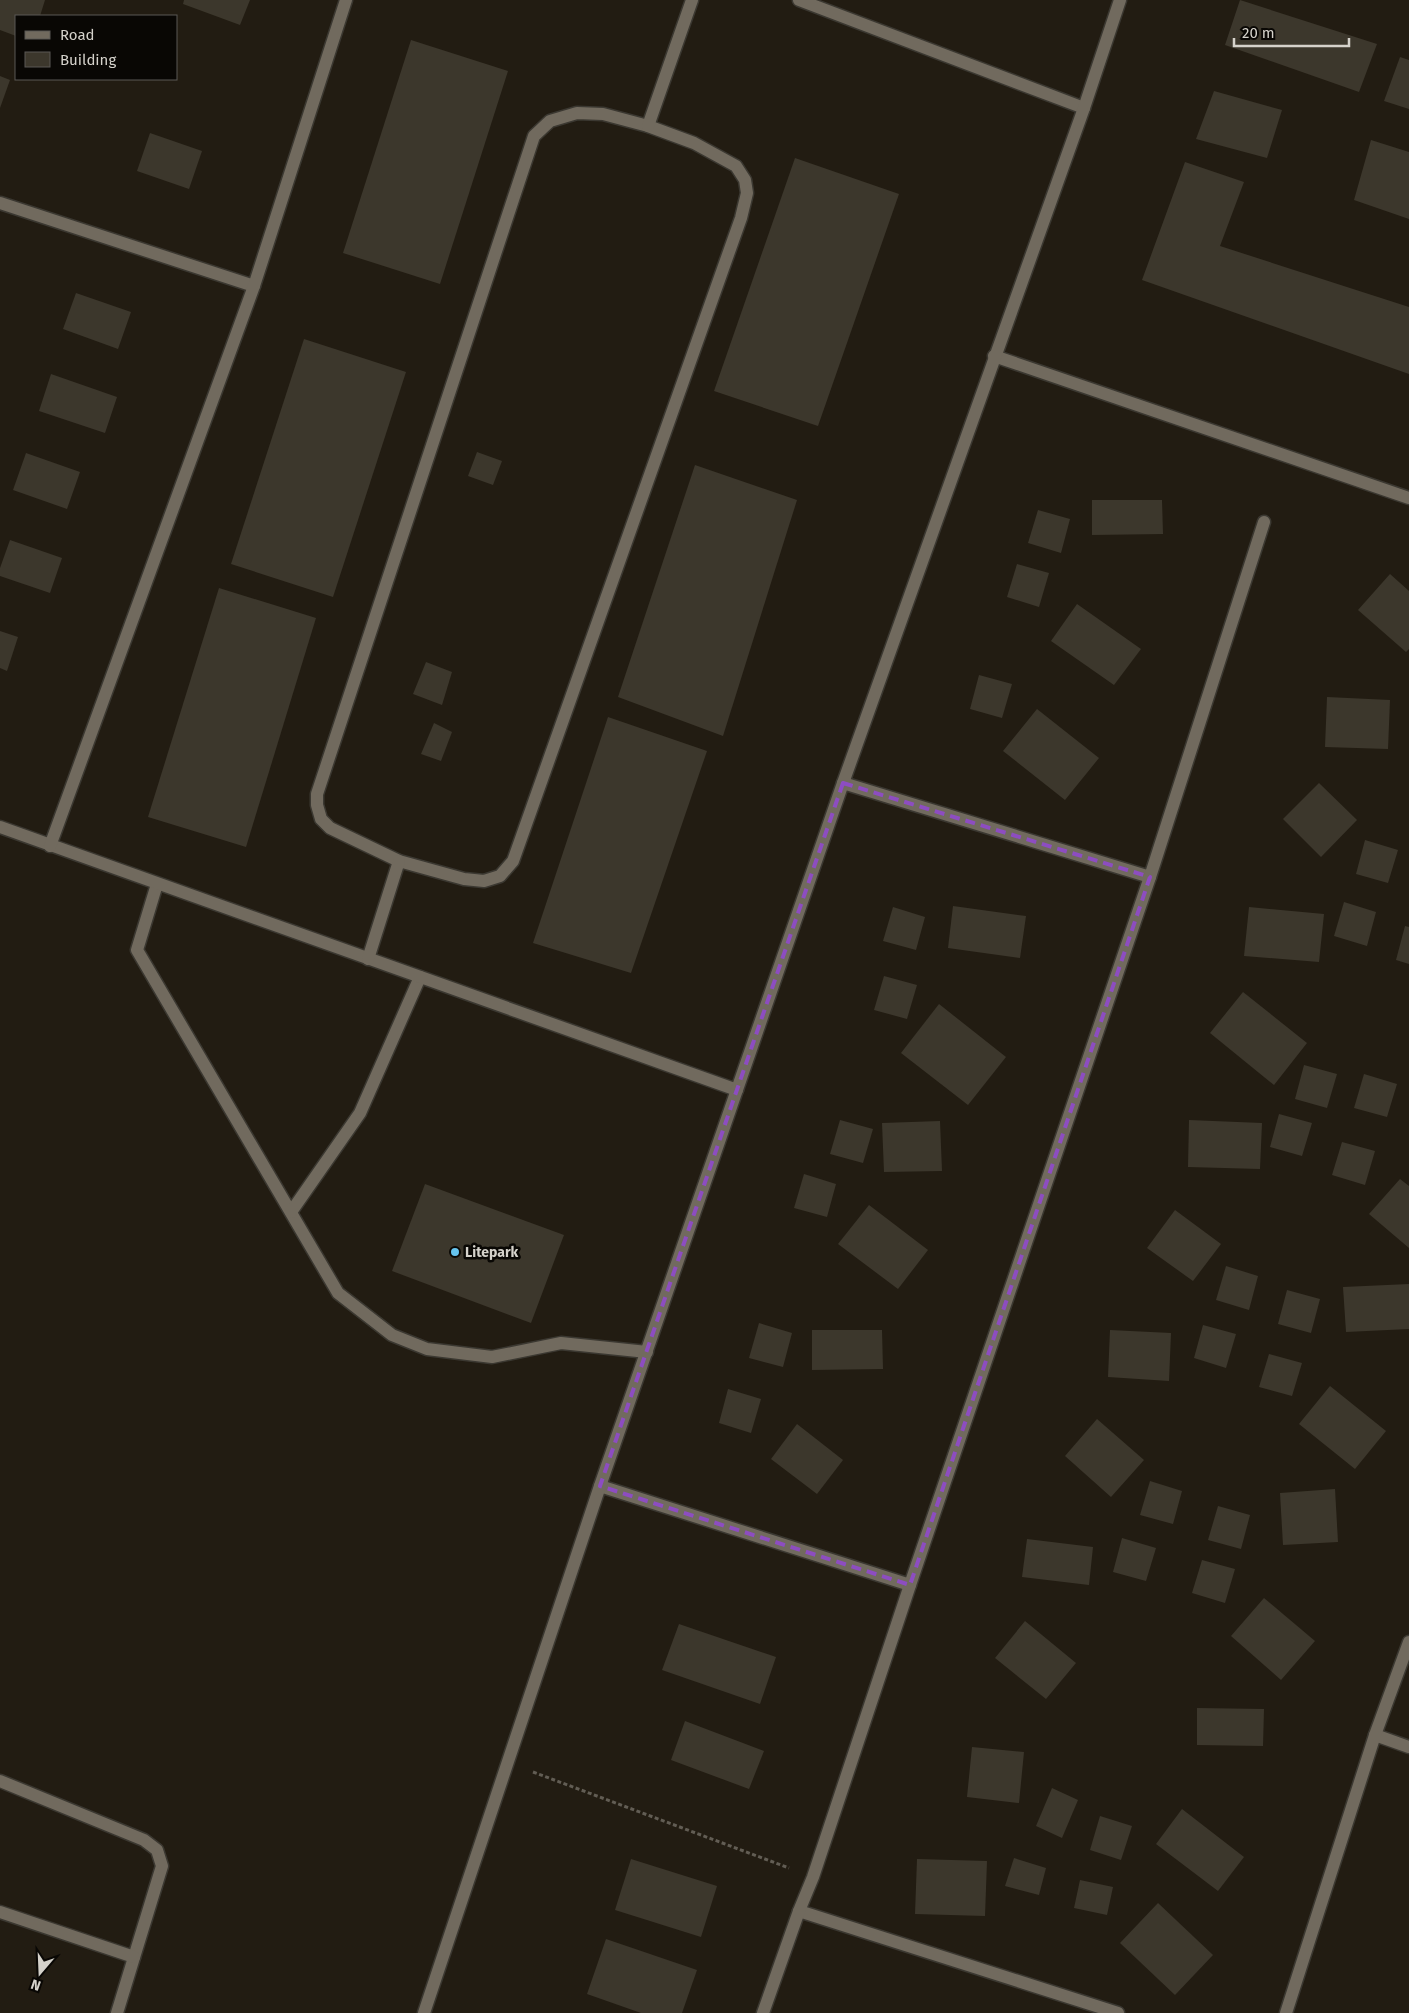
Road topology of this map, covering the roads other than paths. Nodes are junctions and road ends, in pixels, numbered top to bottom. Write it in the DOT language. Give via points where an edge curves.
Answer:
graph roads {
  1 [pos="346,0"];
  2 [pos="692,0"];
  3 [pos="799,0"];
  4 [pos="1120,0"];
  5 [pos="1084,108"];
  6 [pos="648,126"];
  7 [pos="0,203"];
  8 [pos="254,286"];
  9 [pos="994,356"];
  10 [pos="1409,498"];
  11 [pos="1264,522"];
  12 [pos="843,783"];
  13 [pos="0,828"];
  14 [pos="50,846"];
  15 [pos="399,861"];
  16 [pos="1150,877"];
  17 [pos="157,884"];
  18 [pos="368,959"];
  19 [pos="420,977"];
  20 [pos="737,1090"];
  21 [pos="291,1212"];
  22 [pos="647,1352"];
  23 [pos="600,1486"];
  24 [pos="910,1584"];
  25 [pos="1409,1642"];
  26 [pos="1375,1735"];
  27 [pos="1409,1747"];
  28 [pos="0,1781"];
  29 [pos="798,1911"];
  30 [pos="0,1912"];
  31 [pos="134,1957"];
  32 [pos="117,2013"];
  33 [pos="424,2013"];
  34 [pos="763,2013"];
  35 [pos="1118,2013"];
  36 [pos="1286,2013"];
  1 -- 8 [label="street"];
  2 -- 6 [label="street"];
  3 -- 5 [label="street"];
  4 -- 5 [label="street"];
  5 -- 9 [label="street"];
  6 -- 15 [label="street" via="603,114 577,113 550,121 534,136 317,794 321,818 330,828"];
  6 -- 15 [label="street" via="694,143 736,166 745,180 747,193 741,218 513,861 500,876 484,882"];
  7 -- 8 [label="street"];
  8 -- 14 [label="street"];
  9 -- 10 [label="street"];
  9 -- 12 [label="street"];
  11 -- 16 [label="street"];
  12 -- 16 [label="street"];
  12 -- 20 [label="street"];
  13 -- 14 [label="street"];
  14 -- 17 [label="street"];
  15 -- 18 [label="street"];
  16 -- 24 [label="street"];
  17 -- 18 [label="street"];
  17 -- 21 [label="street" via="138,950"];
  18 -- 19 [label="street"];
  19 -- 20 [label="street"];
  19 -- 21 [label="street" via="360,1113"];
  20 -- 22 [label="street"];
  21 -- 22 [label="street" via="338,1293 392,1335 427,1349 492,1357 561,1343"];
  22 -- 23 [label="street"];
  23 -- 24 [label="street"];
  23 -- 33 [label="street"];
  24 -- 29 [label="street" via="813,1877"];
  25 -- 26 [label="street"];
  26 -- 27 [label="street"];
  26 -- 36 [label="street"];
  28 -- 31 [label="street" via="144,1840 157,1850 162,1866"];
  29 -- 34 [label="street"];
  29 -- 35 [label="street"];
  30 -- 31 [label="street"];
  31 -- 32 [label="street"];
}
